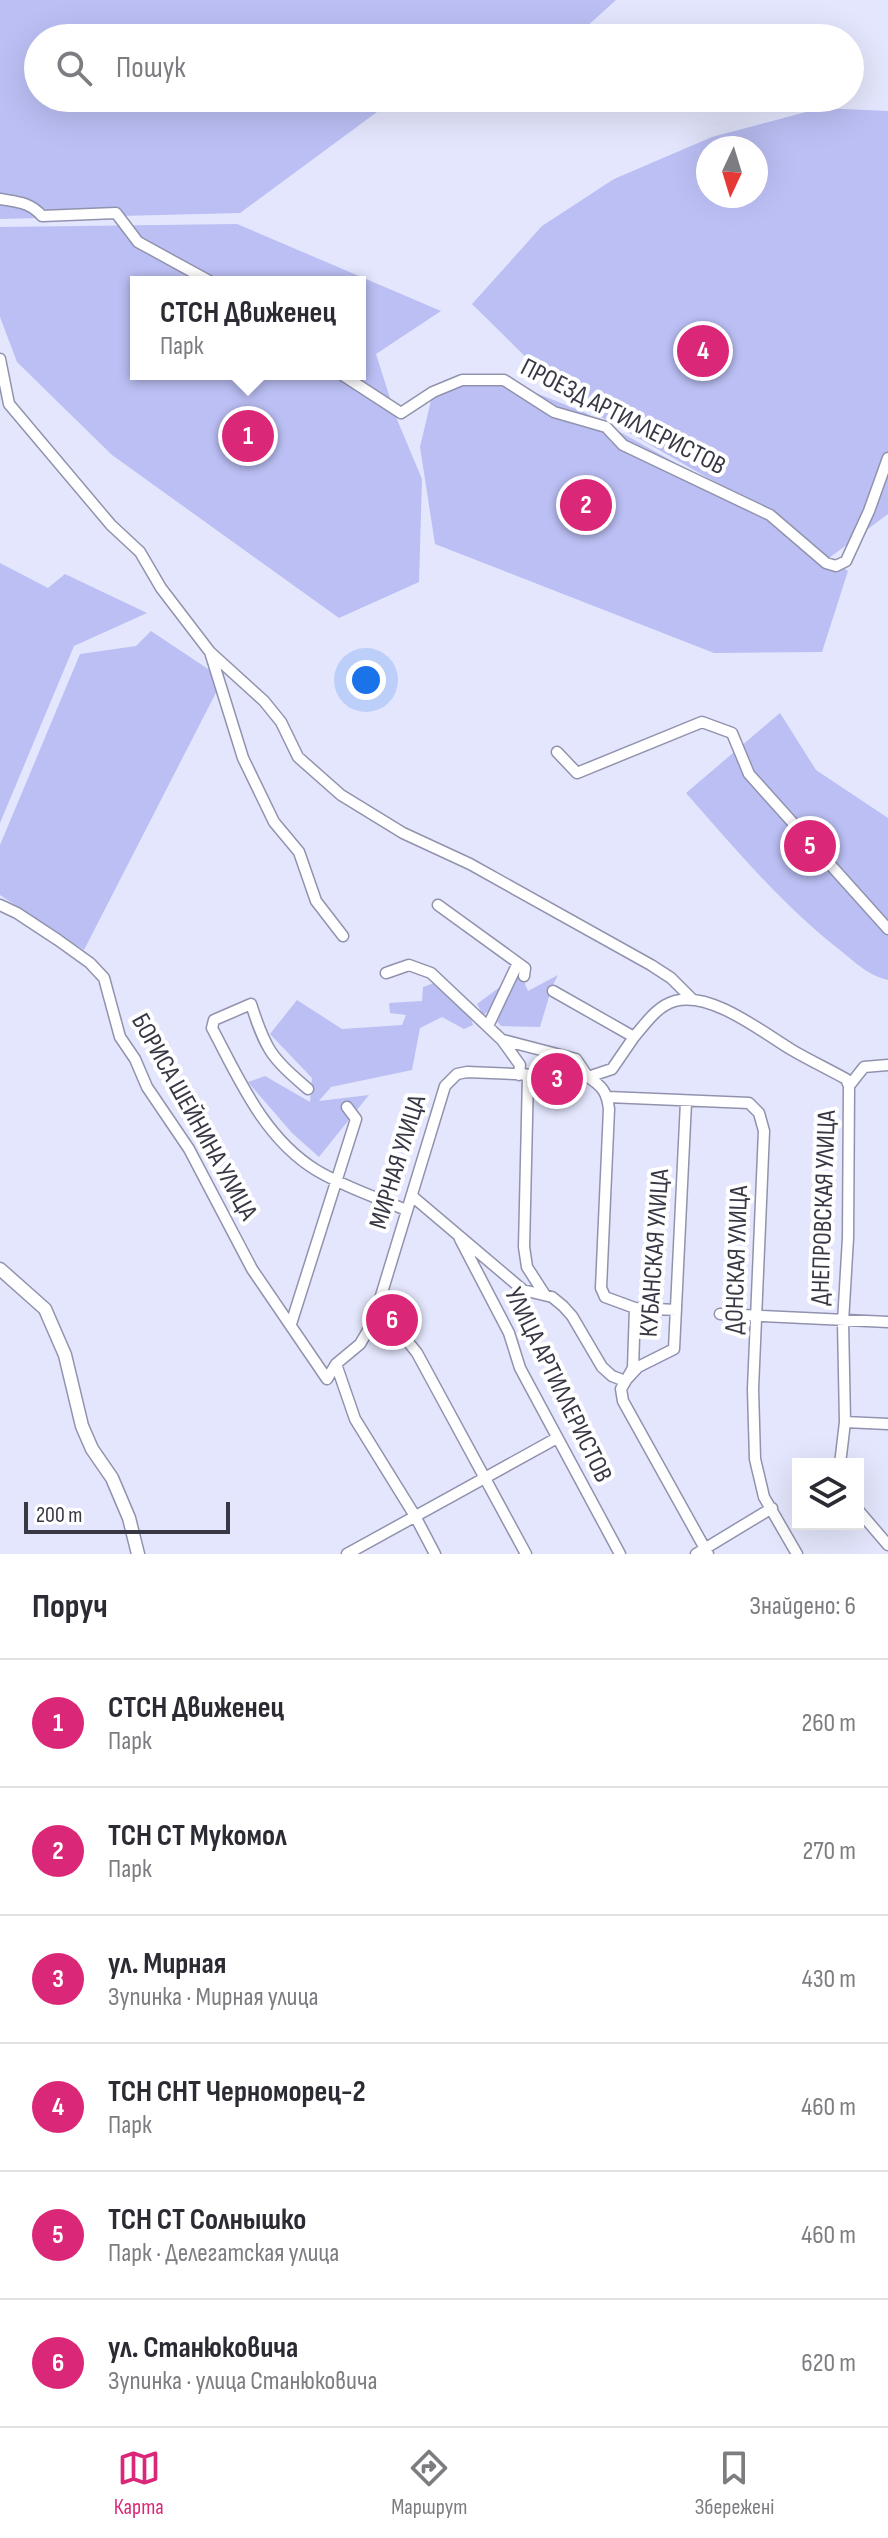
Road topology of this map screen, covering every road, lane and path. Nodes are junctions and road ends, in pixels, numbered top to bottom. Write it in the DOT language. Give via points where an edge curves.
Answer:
graph roads {
  1 [pos="0,199"];
  2 [pos="200,276"];
  3 [pos="0,359"];
  4 [pos="350,380"];
  5 [pos="888,458"];
  6 [pos="210,652"];
  7 [pos="557,752"];
  8 [pos="0,905"];
  9 [pos="438,905"];
  10 [pos="888,929"];
  11 [pos="343,936"];
  12 [pos="517,965"];
  13 [pos="386,973"];
  14 [pos="524,976"];
  15 [pos="553,991"];
  16 [pos="692,999"];
  17 [pos="488,1026"];
  18 [pos="634,1037"];
  19 [pos="502,1040"];
  20 [pos="888,1065"];
  21 [pos="523,1076"];
  22 [pos="588,1077"];
  23 [pos="849,1086"];
  24 [pos="308,1089"];
  25 [pos="608,1097"];
  26 [pos="686,1102"];
  27 [pos="347,1107"];
  28 [pos="336,1182"];
  29 [pos="412,1196"];
  30 [pos="406,1210"];
  31 [pos="458,1234"];
  32 [pos="0,1269"];
  33 [pos="545,1295"];
  34 [pos="635,1308"];
  35 [pos="676,1310"];
  36 [pos="720,1314"];
  37 [pos="757,1318"];
  38 [pos="373,1322"];
  39 [pos="843,1322"];
  40 [pos="888,1322"];
  41 [pos="291,1324"];
  42 [pos="336,1364"];
  43 [pos="327,1379"];
  44 [pos="625,1381"];
  45 [pos="845,1422"];
  46 [pos="888,1424"];
  47 [pos="557,1438"];
  48 [pos="841,1458"];
  49 [pos="484,1477"];
  50 [pos="772,1508"];
  51 [pos="415,1516"];
  52 [pos="864,1517"];
  53 [pos="888,1545"];
  54 [pos="703,1552"];
  55 [pos="138,1554"];
  56 [pos="347,1554"];
  57 [pos="435,1554"];
  58 [pos="526,1554"];
  59 [pos="620,1554"];
  60 [pos="797,1554"];
  1 -- 2 [label="street" via="25,203 42,216 116,213 138,242"];
  3 -- 6 [label="street" via="9,404 140,552"];
  4 -- 5 [label="street, ПРОЕЗД АРТИЛЛЕРИСТОВ" via="401,413 462,380 504,380 554,412 606,427 623,445 770,515 836,566 846,561"];
  6 -- 11 [label="street" via="243,758 274,822 299,852 316,901"];
  6 -- 16 [label="street, ДНЕПРОВСКАЯ УЛИЦА" via="264,701 298,757 341,795 651,965"];
  7 -- 10 [label="street" via="577,773 702,722 732,733 749,774"];
  8 -- 41 [label="street, БОРИСА ШЕЙНИНА УЛИЦА" via="58,940 104,978 120,1037 147,1087 189,1149 252,1269"];
  9 -- 12 [label="street"];
  12 -- 14 [label="street" via="525,968"];
  12 -- 17 [label="street"];
  13 -- 17 [label="street" via="409,965 431,973"];
  15 -- 18 [label="street"];
  16 -- 18 [label="street" via="659,1008"];
  16 -- 23 [label="street, ДНЕПРОВСКАЯ УЛИЦА" via="739,1018 846,1079"];
  17 -- 19 [label="street"];
  18 -- 22 [label="street" via="612,1069"];
  19 -- 21 [label="street"];
  19 -- 22 [label="street" via="576,1059"];
  20 -- 23 [label="street" via="864,1067"];
  21 -- 22 [label="street, МИРНАЯ УЛИЦА"];
  21 -- 29 [label="street, МИРНАЯ УЛИЦА" via="467,1072 445,1086"];
  21 -- 33 [label="street" via="524,1247 527,1267"];
  22 -- 25 [label="street"];
  23 -- 39 [label="street, ДНЕПРОВСКАЯ УЛИЦА"];
  24 -- 28 [label="street" via="275,1061 251,1004 214,1020 212,1028 264,1122 280,1141"];
  25 -- 26 [label="street, ДОНСКАЯ УЛИЦА"];
  25 -- 34 [label="street" via="601,1288 605,1297"];
  26 -- 35 [label="street, КУБАНСКАЯ УЛИЦА"];
  26 -- 37 [label="street, ДОНСКАЯ УЛИЦА" via="737,1101 759,1113 764,1131"];
  27 -- 28 [label="street" via="356,1119"];
  28 -- 30 [label="street"];
  28 -- 41 [label="street"];
  29 -- 30 [label="street, МИРНАЯ УЛИЦА"];
  29 -- 31 [label="street"];
  30 -- 38 [label="street, МИРНАЯ УЛИЦА"];
  31 -- 33 [label="street" via="523,1290"];
  31 -- 47 [label="street, УЛИЦА АРТИЛЛЕРИСТОВ"];
  32 -- 55 [label="main road" via="45,1309 65,1355 82,1426 112,1478"];
  33 -- 44 [label="street" via="568,1310 602,1367"];
  34 -- 35 [label="street"];
  34 -- 44 [label="street" via="633,1368"];
  35 -- 44 [label="street, КУБАНСКАЯ УЛИЦА" via="674,1349 638,1367"];
  36 -- 37 [label="street"];
  37 -- 39 [label="street"];
  37 -- 50 [label="street, ДОНСКАЯ УЛИЦА" via="755,1459 758,1480"];
  38 -- 42 [label="street, МИРНАЯ УЛИЦА" via="360,1344"];
  38 -- 49 [label="street" via="401,1332 417,1353"];
  39 -- 40 [label="street"];
  39 -- 45 [label="street, ДНЕПРОВСКАЯ УЛИЦА"];
  41 -- 43 [label="street, БОРИСА ШЕЙНИНА УЛИЦА"];
  42 -- 43 [label="street, МИРНАЯ УЛИЦА"];
  42 -- 51 [label="street" via="355,1419"];
  44 -- 54 [label="street" via="625,1410"];
  45 -- 46 [label="street"];
  45 -- 48 [label="street, ДНЕПРОВСКАЯ УЛИЦА"];
  47 -- 49 [label="street"];
  47 -- 59 [label="street, УЛИЦА АРТИЛЛЕРИСТОВ"];
  49 -- 51 [label="street"];
  49 -- 58 [label="street"];
  50 -- 54 [label="street"];
  50 -- 60 [label="street, ДОНСКАЯ УЛИЦА"];
  51 -- 56 [label="street"];
  51 -- 57 [label="street"];
  52 -- 53 [label="street"];
}
